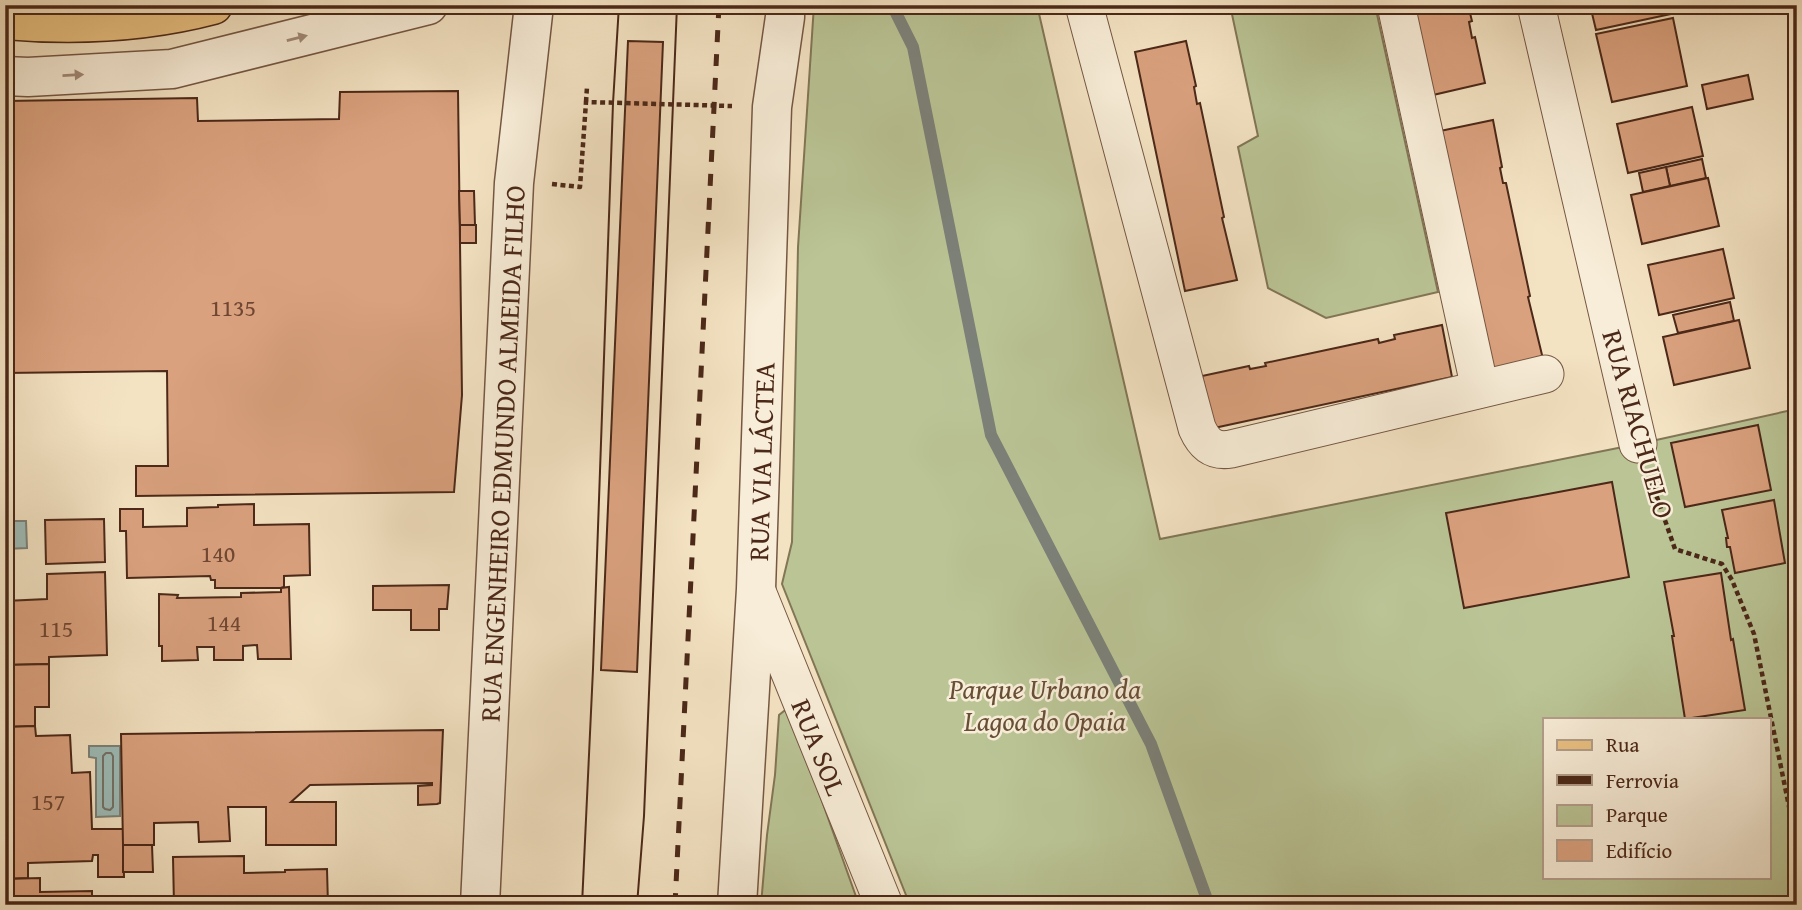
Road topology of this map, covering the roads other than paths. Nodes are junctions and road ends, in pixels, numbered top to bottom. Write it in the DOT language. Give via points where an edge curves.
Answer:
graph roads {
  1 [pos="213,5"];
  2 [pos="534,5"];
  3 [pos="1084,5"];
  4 [pos="1395,5"];
  5 [pos="1536,5"];
  6 [pos="415,7"];
  7 [pos="787,9"];
  8 [pos="5,20"];
  9 [pos="5,76"];
  10 [pos="1545,374"];
  11 [pos="1480,388"];
  12 [pos="1638,444"];
  13 [pos="756,589"];
  14 [pos="480,905"];
  15 [pos="737,905"];
  16 [pos="884,905"];
  1 -- 8 [label="main road" via="125,22"];
  2 -- 14 [label="street, RUA ENGENHEIRO EDMUNDO ALMEIDA FILHO" via="514,183"];
  3 -- 11 [label="street" via="1197,428 1210,447 1231,449"];
  4 -- 11 [label="street"];
  5 -- 12 [label="street, RUA RIACHUELO"];
  9 -- 6 [label="street, one-way" via="173,69"];
  7 -- 13 [label="street, RUA VIA LÁCTEA" via="772,107"];
  10 -- 11 [label="street"];
  13 -- 15 [label="street, RUA VIA LÁCTEA"];
  13 -- 16 [label="street, RUA SOL"];
}
